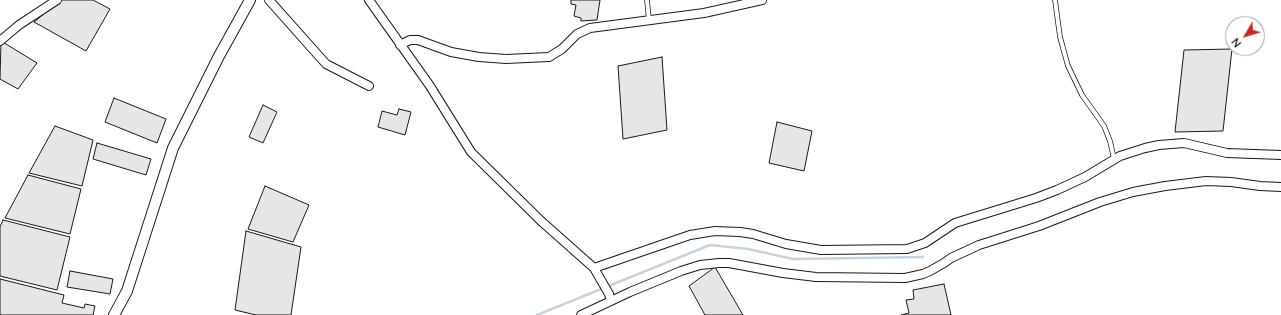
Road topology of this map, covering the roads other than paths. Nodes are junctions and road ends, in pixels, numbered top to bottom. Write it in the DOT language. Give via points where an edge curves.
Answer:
graph roads {
  1 [pos="57,0"];
  2 [pos="250,0"];
  3 [pos="269,0"];
  4 [pos="368,0"];
  5 [pos="647,0"];
  6 [pos="762,0"];
  7 [pos="1055,0"];
  8 [pos="649,20"];
  9 [pos="0,42"];
  10 [pos="400,46"];
  11 [pos="370,86"];
  12 [pos="1281,155"];
  13 [pos="1114,160"];
  14 [pos="1281,187"];
  15 [pos="594,268"];
  16 [pos="610,297"];
  17 [pos="114,315"];
  18 [pos="582,315"];
  1 -- 9 [label="street" via="19,25"];
  2 -- 17 [label="street" via="173,148 127,291"];
  3 -- 11 [label="street" via="326,64"];
  4 -- 10 [label="street"];
  5 -- 8 [label="lane"];
  6 -- 8 [label="street" via="704,13"];
  7 -- 13 [label="lane" via="1060,37 1068,66 1082,95 1104,126"];
  8 -- 10 [label="street" via="590,28 577,34 562,49 549,56 506,59 479,57 452,52 418,40 410,40"];
  10 -- 15 [label="street" via="430,86 471,152 541,221"];
  12 -- 13 [label="street" via="1227,152 1184,143 1145,148"];
  13 -- 15 [label="street" via="1057,190 955,223 925,243 907,249 821,250 747,233 715,231 690,235"];
  14 -- 16 [label="street" via="1206,181 1133,192 1039,226 979,244 930,271 914,276 816,276 719,263 690,267"];
  15 -- 16 [label="street"];
  16 -- 18 [label="street"];
}
